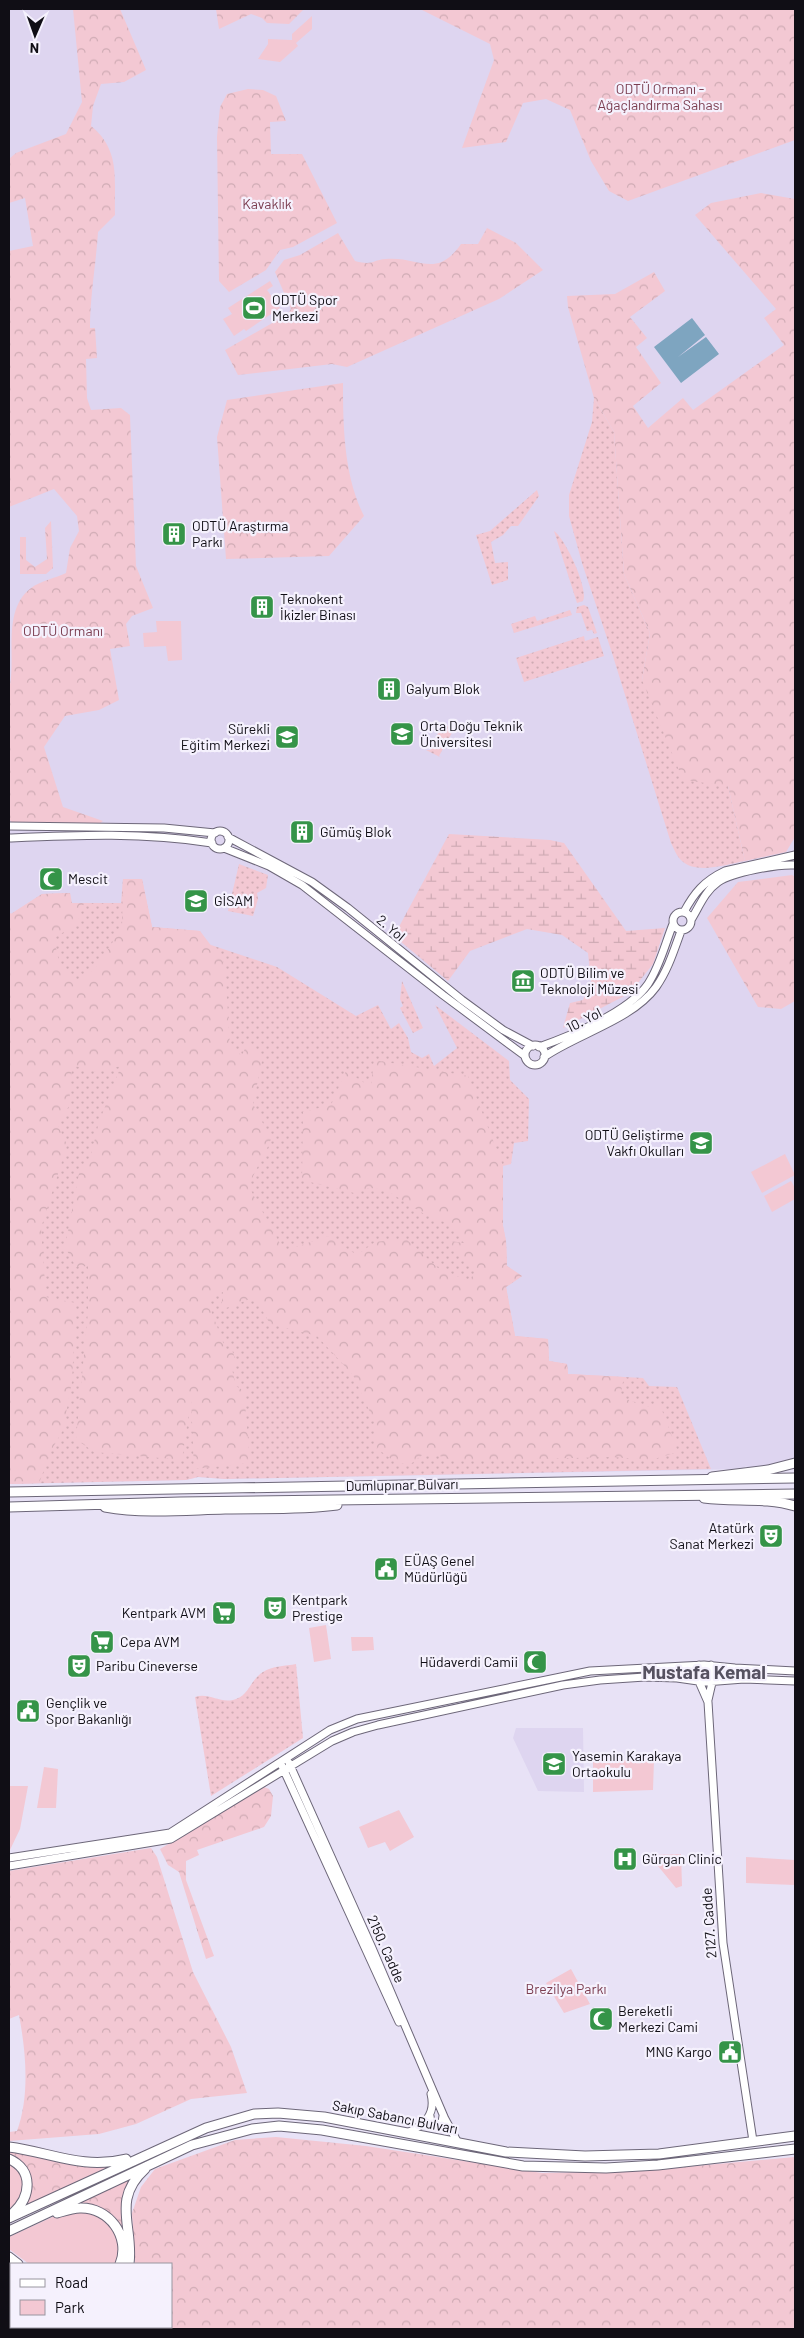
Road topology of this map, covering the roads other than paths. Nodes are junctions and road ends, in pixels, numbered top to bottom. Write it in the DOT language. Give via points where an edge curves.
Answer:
graph roads {
  1 [pos="9,826"];
  2 [pos="215,833"];
  3 [pos="228,837"];
  4 [pos="9,838"];
  5 [pos="212,843"];
  6 [pos="224,848"];
  7 [pos="795,854"];
  8 [pos="784,857"];
  9 [pos="767,865"];
  10 [pos="791,865"];
  11 [pos="348,908"];
  12 [pos="684,912"];
  13 [pos="344,916"];
  14 [pos="692,920"];
  15 [pos="673,924"];
  16 [pos="681,931"];
  17 [pos="536,1046"];
  18 [pos="525,1056"];
  19 [pos="544,1057"];
  20 [pos="795,1463"];
  21 [pos="795,1478"];
  22 [pos="697,1479"];
  23 [pos="9,1492"];
  24 [pos="795,1494"];
  25 [pos="682,1495"];
  26 [pos="795,1506"];
  27 [pos="9,1507"];
  28 [pos="699,1665"];
  29 [pos="711,1665"];
  30 [pos="795,1671"];
  31 [pos="795,1681"];
  32 [pos="699,1682"];
  33 [pos="713,1682"];
  34 [pos="708,1702"];
  35 [pos="284,1760"];
  36 [pos="287,1768"];
  37 [pos="9,1858"];
  38 [pos="9,1866"];
  39 [pos="443,2115"];
  40 [pos="430,2116"];
  41 [pos="407,2133"];
  42 [pos="795,2136"];
  43 [pos="753,2141"];
  44 [pos="458,2143"];
  45 [pos="9,2147"];
  46 [pos="795,2150"];
  47 [pos="148,2152"];
  48 [pos="9,2159"];
  49 [pos="151,2163"];
  50 [pos="9,2218"];
  51 [pos="26,2223"];
  52 [pos="9,2231"];
  53 [pos="120,2263"];
  54 [pos="129,2263"];
  1 -- 2 [label="street, 2. Yol" via="164,828"];
  2 -- 3 [label="street, 2. Yol" via="222,832"];
  2 -- 5 [label="street"];
  3 -- 6 [label="street"];
  3 -- 11 [label="street, 2. Yol" via="295,871"];
  4 -- 5 [label="street, 2. Yol" via="123,834"];
  5 -- 6 [label="street, 2. Yol"];
  6 -- 13 [label="street, 2. Yol" via="286,875"];
  7 -- 8 [label="street, 10. Yol"];
  8 -- 9 [label="street, 10. Yol"];
  8 -- 10 [label="street"];
  9 -- 10 [label="street, 10. Yol"];
  9 -- 12 [label="street, 10. Yol" via="716,875 694,892"];
  9 -- 14 [label="street, 10. Yol" via="718,882 705,895"];
  11 -- 13 [label="street"];
  11 -- 17 [label="street, 2. Yol" via="462,1000 504,1030"];
  12 -- 14 [label="street"];
  12 -- 15 [label="street, 10. Yol" via="675,916"];
  13 -- 18 [label="street, 2. Yol"];
  14 -- 16 [label="street, 10. Yol" via="689,928"];
  15 -- 16 [label="street"];
  15 -- 17 [label="street, 10. Yol" via="660,962 648,985 635,997 601,1019"];
  16 -- 19 [label="street, 10. Yol" via="663,975 648,996 621,1015"];
  17 -- 18 [label="street" via="528,1048"];
  17 -- 19 [label="street" via="543,1051"];
  18 -- 19 [label="street, 2. Yol" via="534,1065 540,1064"];
  20 -- 22 [label="main road" via="768,1470"];
  21 -- 22 [label="main road, Dumlupınar Bulvarı"];
  22 -- 23 [label="main road, Dumlupınar Bulvarı"];
  24 -- 25 [label="main road, Dumlupınar Bulvarı"];
  25 -- 26 [label="main road" via="727,1501 783,1502"];
  25 -- 27 [label="main road, Dumlupınar Bulvarı" via="376,1500 298,1508 156,1512 85,1504"];
  28 -- 29 [label="street"];
  28 -- 32 [label="street" via="696,1674"];
  28 -- 35 [label="street" via="615,1668 569,1674 357,1719 330,1730"];
  29 -- 30 [label="street"];
  29 -- 33 [label="street"];
  31 -- 33 [label="street"];
  32 -- 33 [label="street"];
  32 -- 34 [label="street, 2127. Cadde"];
  32 -- 36 [label="street" via="645,1677 563,1685 353,1732"];
  33 -- 34 [label="street, 2127. Cadde"];
  34 -- 43 [label="street, 2127. Cadde" via="723,1943"];
  35 -- 36 [label="street"];
  35 -- 37 [label="street" via="170,1833"];
  36 -- 38 [label="street" via="171,1839"];
  36 -- 39 [label="street, 2150. Cadde" via="376,1956"];
  36 -- 40 [label="street, 2150. Cadde" via="431,2094"];
  39 -- 40 [label="street" via="442,2122 436,2124 431,2122"];
  39 -- 44 [label="street, 2150. Cadde"];
  40 -- 41 [label="street" via="422,2126"];
  41 -- 44 [label="main road, Sakıp Sabancı Bulvarı"];
  41 -- 47 [label="main road, Sakıp Sabancı Bulvarı" via="324,2117 254,2114 206,2128"];
  42 -- 43 [label="main road, Sakıp Sabancı Bulvarı"];
  43 -- 44 [label="main road, Sakıp Sabancı Bulvarı" via="659,2154 585,2156 506,2152"];
  45 -- 47 [label="main road" via="83,2163 108,2162"];
  46 -- 49 [label="main road, Sakıp Sabancı Bulvarı" via="658,2165 606,2168 523,2166 322,2130 279,2126 227,2134"];
  47 -- 50 [label="main road, Sakıp Sabancı Bulvarı"];
  48 -- 50 [label="main road" via="21,2168 28,2187 21,2205"];
  49 -- 51 [label="main road, Sakıp Sabancı Bulvarı"];
  49 -- 54 [label="main road" via="132,2184 125,2206"];
  51 -- 52 [label="main road, Sakıp Sabancı Bulvarı"];
  51 -- 53 [label="main road" via="72,2209 95,2210 107,2216 116,2227 122,2241"];
}
